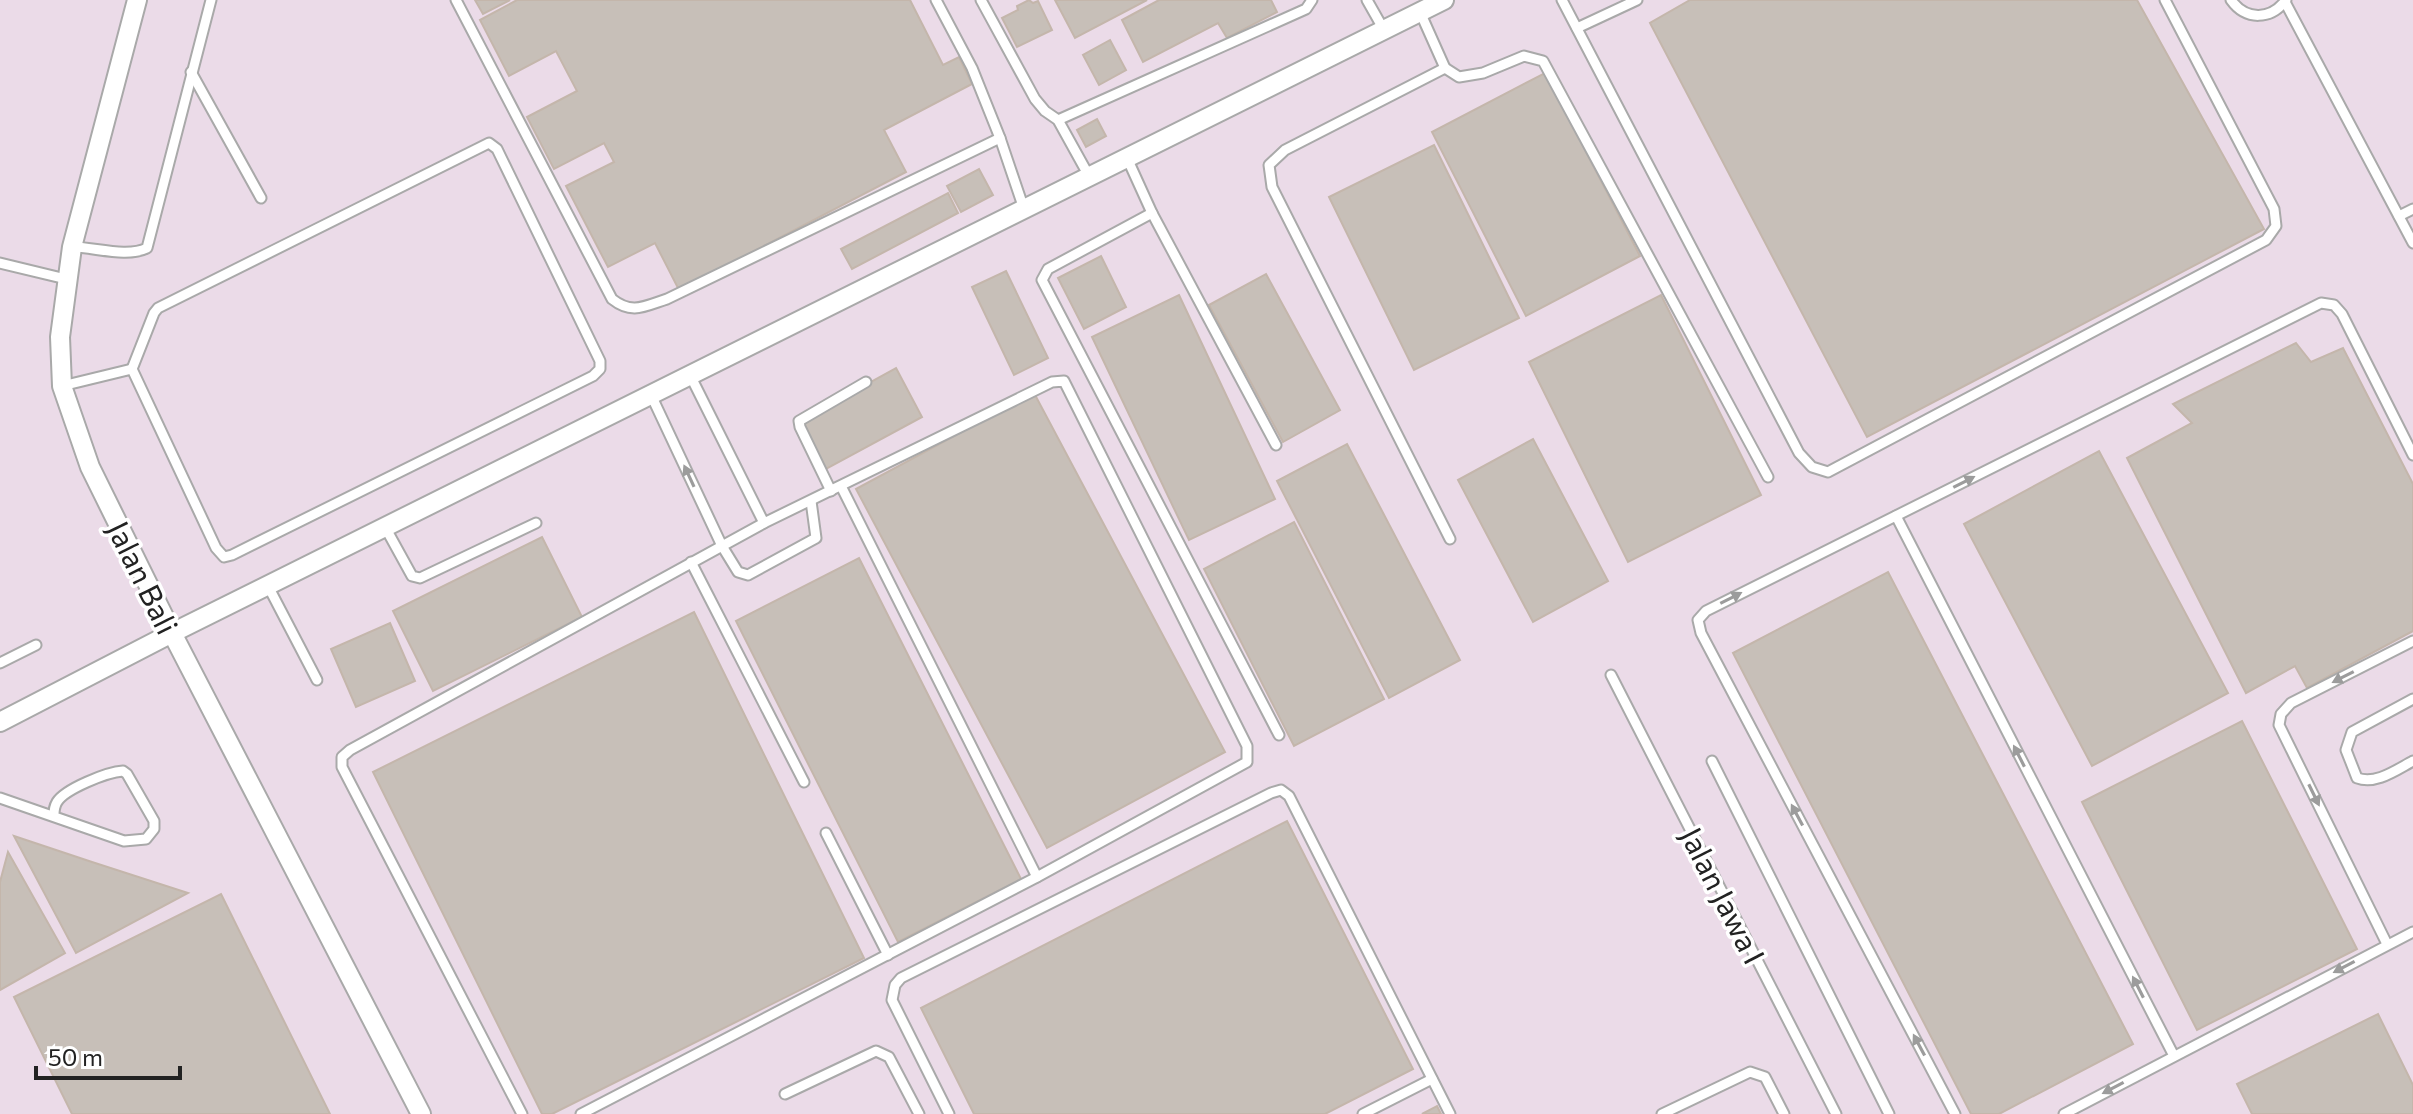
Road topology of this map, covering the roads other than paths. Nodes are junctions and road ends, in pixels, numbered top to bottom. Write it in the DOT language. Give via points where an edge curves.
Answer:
graph roads {
  1 [pos="137,0"];
  2 [pos="211,0"];
  3 [pos="456,0"];
  4 [pos="936,0"];
  5 [pos="981,0"];
  6 [pos="1312,0"];
  7 [pos="1367,0"];
  8 [pos="1444,0"];
  9 [pos="1562,0"];
  10 [pos="1637,0"];
  11 [pos="2165,0"];
  12 [pos="2231,0"];
  13 [pos="2285,1"];
  14 [pos="1420,12"];
  15 [pos="1577,28"];
  16 [pos="1384,30"];
  17 [pos="1445,68"];
  18 [pos="191,72"];
  19 [pos="1058,120"];
  20 [pos="1000,138"];
  21 [pos="1127,158"];
  22 [pos="1089,177"];
  23 [pos="261,198"];
  24 [pos="1024,209"];
  25 [pos="2413,209"];
  26 [pos="1152,213"];
  27 [pos="2399,216"];
  28 [pos="2413,243"];
  29 [pos="72,247"];
  30 [pos="0,263"];
  31 [pos="59,277"];
  32 [pos="127,370"];
  33 [pos="690,375"];
  34 [pos="866,382"];
  35 [pos="62,386"];
  36 [pos="651,395"];
  37 [pos="1276,445"];
  38 [pos="2413,455"];
  39 [pos="1768,477"];
  40 [pos="836,488"];
  41 [pos="811,501"];
  42 [pos="1896,516"];
  43 [pos="536,523"];
  44 [pos="764,523"];
  45 [pos="385,527"];
  46 [pos="1450,539"];
  47 [pos="722,546"];
  48 [pos="691,562"];
  49 [pos="268,586"];
  50 [pos="172,633"];
  51 [pos="2413,641"];
  52 [pos="36,645"];
  53 [pos="0,663"];
  54 [pos="1611,675"];
  55 [pos="317,680"];
  56 [pos="2413,699"];
  57 [pos="0,722"];
  58 [pos="1279,735"];
  59 [pos="1712,761"];
  60 [pos="2413,761"];
  61 [pos="2401,768"];
  62 [pos="2413,775"];
  63 [pos="804,782"];
  64 [pos="0,798"];
  65 [pos="54,815"];
  66 [pos="826,833"];
  67 [pos="1037,877"];
  68 [pos="2413,932"];
  69 [pos="2387,944"];
  70 [pos="888,955"];
  71 [pos="2174,1056"];
  72 [pos="1432,1079"];
  73 [pos="785,1094"];
  74 [pos="421,1114"];
  75 [pos="522,1114"];
  76 [pos="581,1114"];
  77 [pos="919,1114"];
  78 [pos="949,1114"];
  79 [pos="1363,1114"];
  80 [pos="1450,1114"];
  81 [pos="1662,1114"];
  82 [pos="1784,1114"];
  83 [pos="1836,1114"];
  84 [pos="1889,1114"];
  85 [pos="1955,1114"];
  86 [pos="2064,1114"];
  1 -- 29 [label="street, Jalan Bali"];
  2 -- 18 [label="lane"];
  3 -- 20 [label="lane" via="612,299 622,307 638,309 667,299"];
  4 -- 20 [label="lane" via="972,68"];
  5 -- 19 [label="lane" via="1035,99"];
  6 -- 19 [label="lane" via="1306,9"];
  7 -- 16 [label="lane"];
  8 -- 14 [label="street"];
  9 -- 15 [label="lane"];
  10 -- 15 [label="lane"];
  11 -- 15 [label="lane" via="2274,209 2276,226 2266,240 1828,472 1812,467 1799,453"];
  12 -- 13 [label="lane" via="2240,10 2259,16 2278,10"];
  13 -- 27 [label="lane"];
  14 -- 16 [label="street"];
  14 -- 17 [label="lane"];
  16 -- 21 [label="street"];
  17 -- 39 [label="lane" via="1459,77 1524,56 1543,61"];
  17 -- 46 [label="lane" via="1285,150 1269,165 1272,187"];
  18 -- 23 [label="lane"];
  18 -- 29 [label="lane" via="150,243 142,251"];
  19 -- 22 [label="lane"];
  20 -- 24 [label="lane"];
  21 -- 22 [label="street"];
  21 -- 26 [label="lane"];
  22 -- 24 [label="street"];
  24 -- 33 [label="street"];
  25 -- 27 [label="lane"];
  26 -- 37 [label="lane"];
  26 -- 58 [label="lane" via="1048,269 1042,280"];
  27 -- 28 [label="lane"];
  29 -- 31 [label="street, Jalan Bali"];
  30 -- 31 [label="lane"];
  31 -- 35 [label="street, Jalan Bali"];
  32 -- 32 [label="lane" via="224,557 593,376 600,361 497,149 489,143 158,308"];
  32 -- 35 [label="lane"];
  33 -- 36 [label="street"];
  33 -- 44 [label="lane"];
  34 -- 40 [label="lane" via="799,421"];
  35 -- 50 [label="street, Jalan Bali" via="90,467"];
  36 -- 45 [label="street"];
  47 -- 36 [label="lane, one-way"];
  42 -- 38 [label="lane, one-way" via="2321,303 2334,305 2342,314"];
  40 -- 41 [label="lane"];
  40 -- 67 [label="lane"];
  40 -- 67 [label="lane" via="1052,382 1066,383 1249,756 1243,766"];
  41 -- 44 [label="lane"];
  41 -- 47 [label="lane" via="816,538 748,575 738,572"];
  71 -- 42 [label="lane, one-way"];
  85 -- 42 [label="lane, one-way" via="1698,620 1706,611"];
  43 -- 45 [label="lane" via="420,578 412,576"];
  44 -- 47 [label="lane"];
  45 -- 49 [label="street"];
  47 -- 48 [label="lane"];
  48 -- 63 [label="lane"];
  48 -- 75 [label="lane" via="342,757 342,767"];
  49 -- 50 [label="street"];
  49 -- 55 [label="lane"];
  50 -- 57 [label="street"];
  50 -- 74 [label="street, Jalan Bali"];
  51 -- 69 [label="lane, one-way" via="2291,703 2279,725"];
  52 -- 53 [label="lane"];
  54 -- 83 [label="lane, Jalan Jawa I"];
  56 -- 61 [label="lane" via="2352,732 2346,750 2357,778 2366,781"];
  59 -- 84 [label="lane"];
  60 -- 61 [label="lane"];
  61 -- 62 [label="lane"];
  64 -- 65 [label="lane"];
  65 -- 65 [label="lane" via="62,798 123,771 154,829 146,839 124,841"];
  66 -- 70 [label="lane"];
  67 -- 70 [label="lane"];
  68 -- 69 [label="lane"];
  69 -- 71 [label="lane, one-way"];
  70 -- 76 [label="lane"];
  71 -- 86 [label="lane, one-way"];
  72 -- 78 [label="lane" via="1289,796 1281,790 901,978 892,1000"];
  72 -- 79 [label="lane"];
  72 -- 80 [label="lane"];
  73 -- 77 [label="lane" via="876,1051 889,1057"];
  81 -- 82 [label="lane" via="1750,1072 1765,1077"];
}
